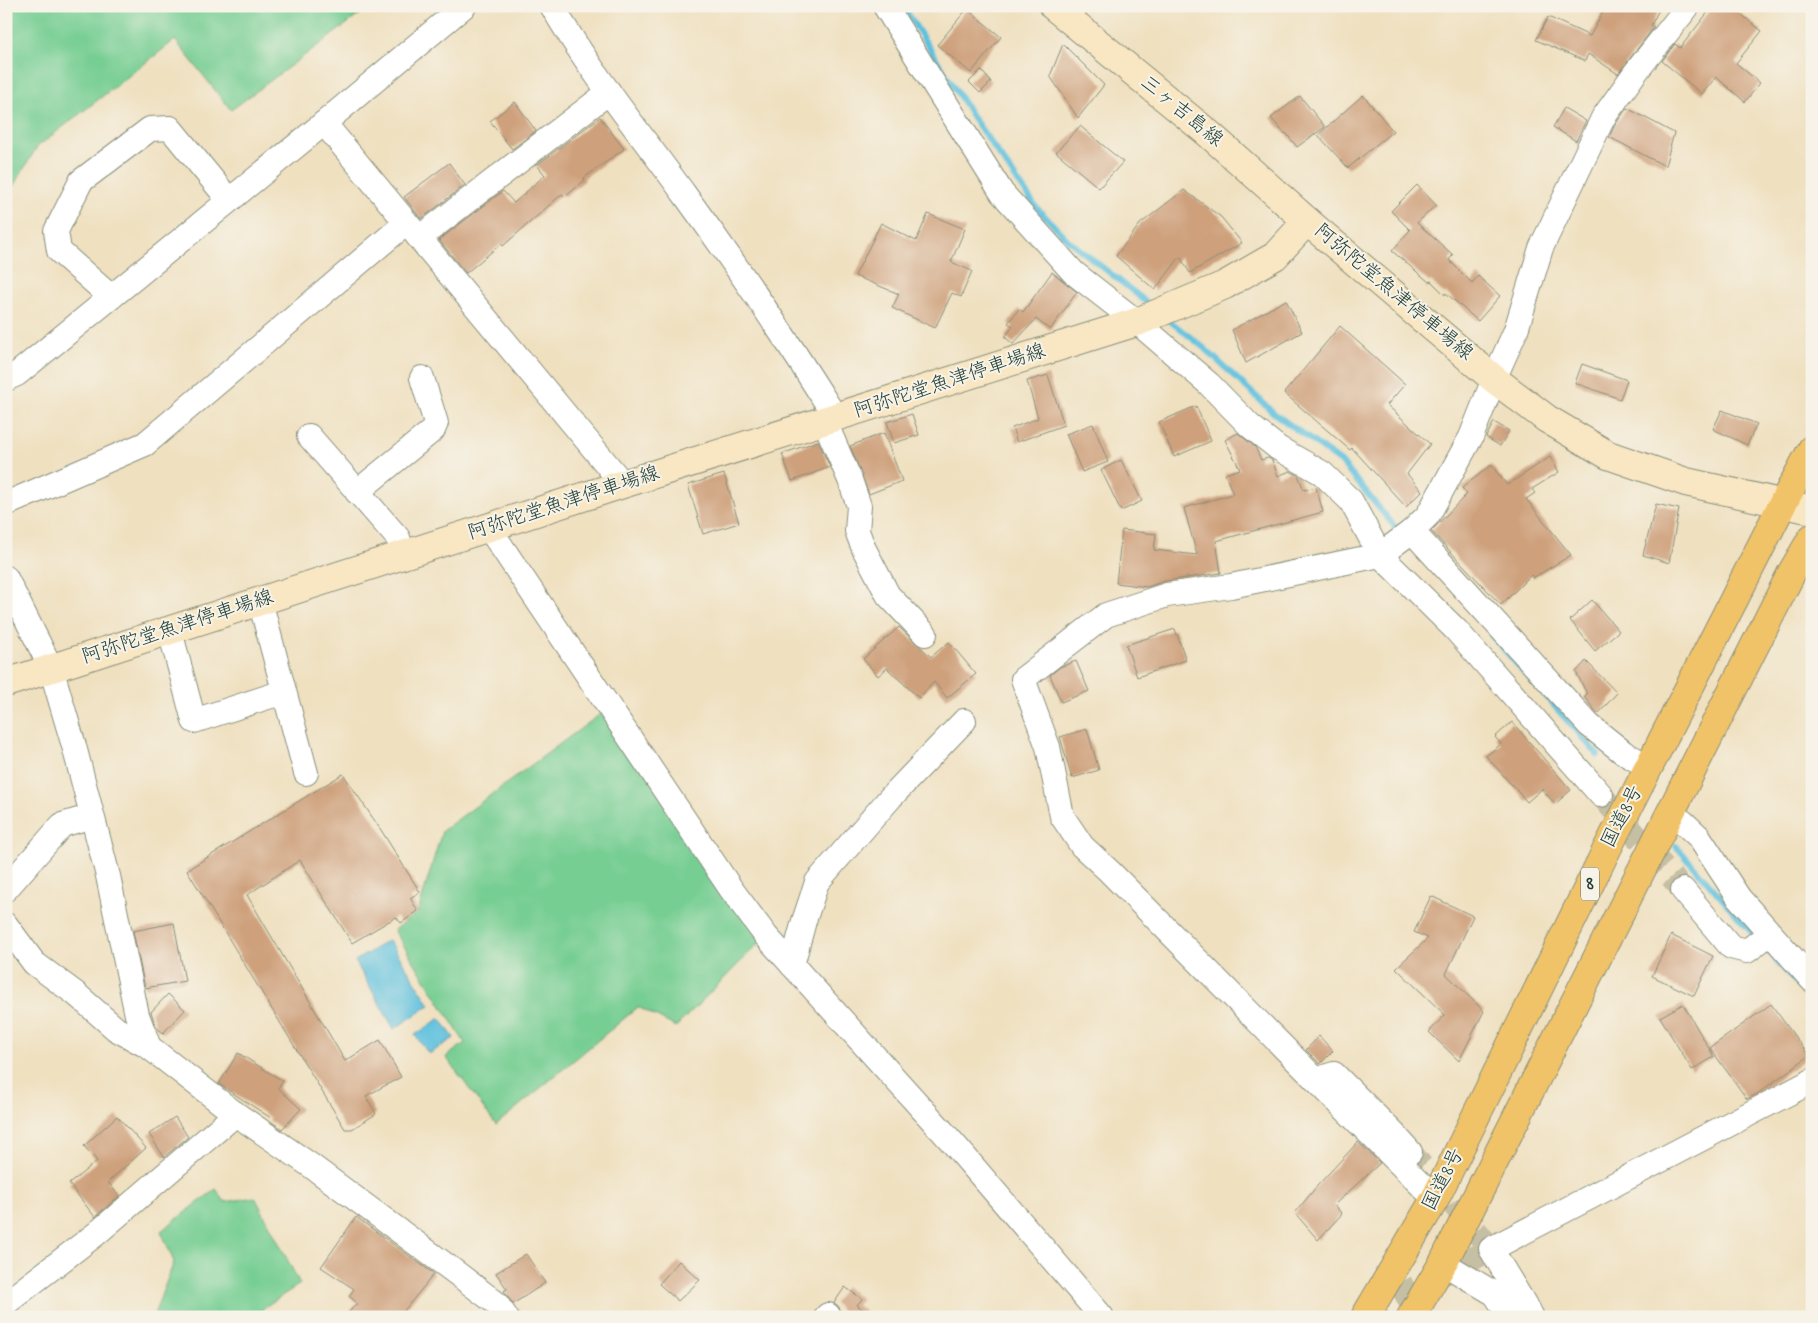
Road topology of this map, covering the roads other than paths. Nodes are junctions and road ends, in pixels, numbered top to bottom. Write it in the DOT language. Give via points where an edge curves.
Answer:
graph roads {
  1 [pos="464,6"];
  2 [pos="552,6"];
  3 [pos="885,6"];
  4 [pos="1688,6"];
  5 [pos="1054,7"];
  6 [pos="610,92"];
  7 [pos="324,122"];
  8 [pos="229,200"];
  9 [pos="1307,221"];
  10 [pos="413,230"];
  11 [pos="111,297"];
  12 [pos="1137,322"];
  13 [pos="422,378"];
  14 [pos="1494,378"];
  15 [pos="6,379"];
  16 [pos="830,420"];
  17 [pos="309,436"];
  18 [pos="1812,449"];
  19 [pos="623,484"];
  20 [pos="357,492"];
  21 [pos="1783,503"];
  22 [pos="6,504"];
  23 [pos="1812,510"];
  24 [pos="489,528"];
  25 [pos="1412,531"];
  26 [pos="1812,538"];
  27 [pos="404,555"];
  28 [pos="1380,555"];
  29 [pos="6,578"];
  30 [pos="260,601"];
  31 [pos="170,630"];
  32 [pos="925,634"];
  33 [pos="51,668"];
  34 [pos="6,683"];
  35 [pos="274,694"];
  36 [pos="964,721"];
  37 [pos="1649,767"];
  38 [pos="306,773"];
  39 [pos="1601,795"];
  40 [pos="1670,814"];
  41 [pos="92,816"];
  42 [pos="6,889"];
  43 [pos="1683,890"];
  44 [pos="6,925"];
  45 [pos="1769,934"];
  46 [pos="792,965"];
  47 [pos="1812,980"];
  48 [pos="148,1047"];
  49 [pos="1316,1080"];
  50 [pos="1812,1081"];
  51 [pos="233,1112"];
  52 [pos="1410,1152"];
  53 [pos="1435,1200"];
  54 [pos="1443,1263"];
  55 [pos="6,1303"];
  56 [pos="506,1317"];
  57 [pos="1102,1317"];
  58 [pos="1365,1317"];
  59 [pos="1411,1317"];
  60 [pos="1510,1317"];
  61 [pos="1532,1317"];
  1 -- 7 [label="street"];
  2 -- 6 [label="street" via="574,44"];
  3 -- 12 [label="street" via="1002,193 1074,273"];
  4 -- 14 [label="street" via="1603,118 1541,248 1516,330"];
  5 -- 9 [label="main road, 三ヶ吉島線" via="1210,134"];
  6 -- 10 [label="street"];
  6 -- 16 [label="street" via="800,360"];
  7 -- 8 [label="street"];
  7 -- 10 [label="street"];
  8 -- 11 [label="street"];
  8 -- 11 [label="street" via="170,128 150,129 81,181 56,231 59,251"];
  9 -- 12 [label="main road, 阿弥陀堂魚津停車場線" via="1275,256 1225,285"];
  9 -- 14 [label="main road, 阿弥陀堂魚津停車場線"];
  10 -- 19 [label="street"];
  10 -- 22 [label="street" via="145,444"];
  11 -- 15 [label="street" via="17,374"];
  12 -- 16 [label="main road, 阿弥陀堂魚津停車場線"];
  12 -- 28 [label="street" via="1209,384 1257,431 1278,448 1322,473 1351,501"];
  13 -- 20 [label="street" via="436,423 433,430"];
  14 -- 21 [label="main road, 阿弥陀堂魚津停車場線" via="1547,420 1608,455 1686,482"];
  14 -- 25 [label="street" via="1471,436 1428,515"];
  16 -- 19 [label="main road, 阿弥陀堂魚津停車場線"];
  16 -- 32 [label="street" via="859,506 857,531 864,549 888,595"];
  17 -- 20 [label="street"];
  18 -- 21 [label="highway, 国道8号 / 8"];
  19 -- 24 [label="main road, 阿弥陀堂魚津停車場線"];
  20 -- 27 [label="street" via="398,538"];
  21 -- 23 [label="main road, 阿弥陀堂魚津停車場線"];
  21 -- 37 [label="highway, 国道8号 / 8"];
  24 -- 27 [label="main road, 阿弥陀堂魚津停車場線"];
  24 -- 46 [label="street" via="732,889"];
  25 -- 28 [label="street"];
  25 -- 37 [label="street" via="1589,725"];
  26 -- 40 [label="highway, 国道8号 / 8"];
  27 -- 30 [label="main road, 阿弥陀堂魚津停車場線"];
  28 -- 39 [label="street" via="1456,630"];
  28 -- 49 [label="street" via="1231,586 1167,594 1106,616 1023,679 1048,747 1062,816 1082,846"];
  29 -- 33 [label="street"];
  30 -- 31 [label="main road, 阿弥陀堂魚津停車場線"];
  30 -- 38 [label="street"];
  31 -- 33 [label="main road, 阿弥陀堂魚津停車場線"];
  31 -- 35 [label="street" via="194,721"];
  33 -- 34 [label="main road, 阿弥陀堂魚津停車場線"];
  33 -- 41 [label="street"];
  36 -- 46 [label="street" via="891,796 817,882"];
  37 -- 53 [label="highway, 国道8号 / 8"];
  40 -- 45 [label="street" via="1699,837 1739,898"];
  40 -- 54 [label="highway, 国道8号 / 8"];
  41 -- 42 [label="street" via="62,825"];
  41 -- 48 [label="street" via="137,1015"];
  43 -- 45 [label="street" via="1731,947 1747,951"];
  44 -- 48 [label="street" via="34,963 116,1029"];
  45 -- 47 [label="street"];
  46 -- 57 [label="street" via="953,1143"];
  48 -- 51 [label="street"];
  49 -- 52 [label="street" via="1334,1074"];
  49 -- 53 [label="street"];
  50 -- 61 [label="street" via="1491,1249"];
  51 -- 55 [label="street" via="230,1119 96,1234"];
  51 -- 56 [label="street" via="455,1272 496,1303"];
  53 -- 58 [label="highway, 国道8号 / 8"];
  54 -- 59 [label="highway, 国道8号 / 8"];
  54 -- 60 [label="street" via="1495,1294"];
}
